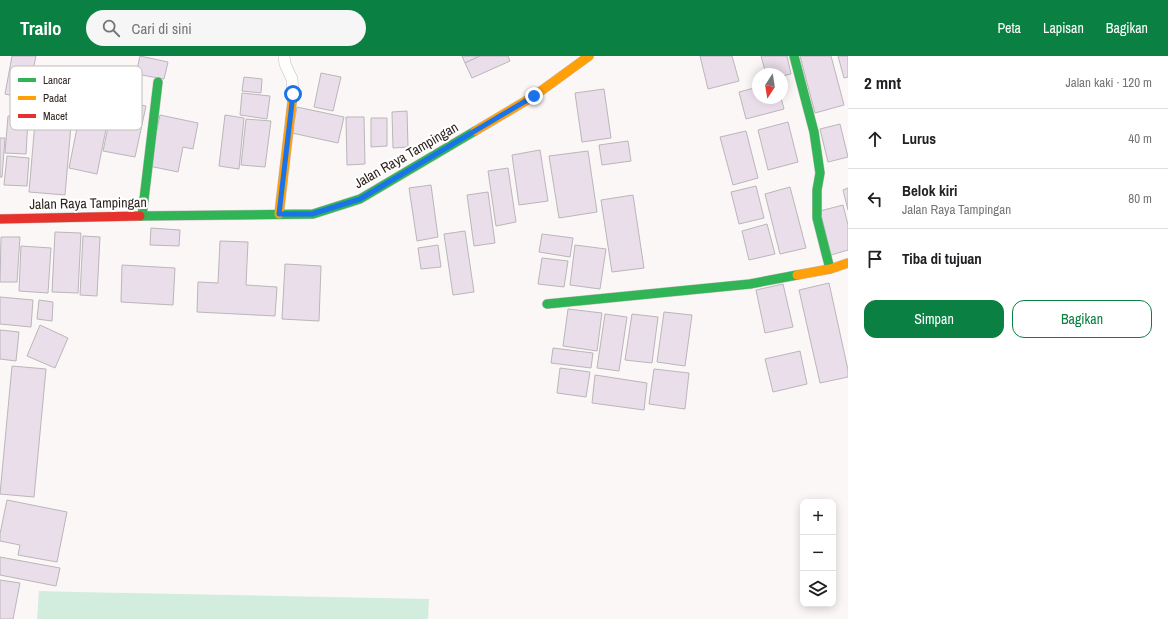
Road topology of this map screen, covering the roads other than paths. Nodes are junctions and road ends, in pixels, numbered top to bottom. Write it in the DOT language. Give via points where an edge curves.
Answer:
graph roads {
  1 [pos="284,56"];
  2 [pos="589,56"];
  3 [pos="794,56"];
  4 [pos="158,82"];
  5 [pos="293,94"];
  6 [pos="279,214"];
  7 [pos="142,216"];
  8 [pos="0,219"];
  9 [pos="848,263"];
  10 [pos="830,269"];
  11 [pos="547,304"];
  1 -- 5 [label="lane" via="292,79"];
  2 -- 6 [label="street, Jalan Raya Tampingan" via="534,96 360,199 312,214"];
  3 -- 10 [label="street" via="814,132 820,173 817,218"];
  4 -- 7 [label="street"];
  5 -- 6 [label="street"];
  6 -- 7 [label="street, Jalan Raya Tampingan"];
  7 -- 8 [label="street, Jalan Raya Tampingan"];
  9 -- 10 [label="street"];
  10 -- 11 [label="street" via="750,284"];
}
